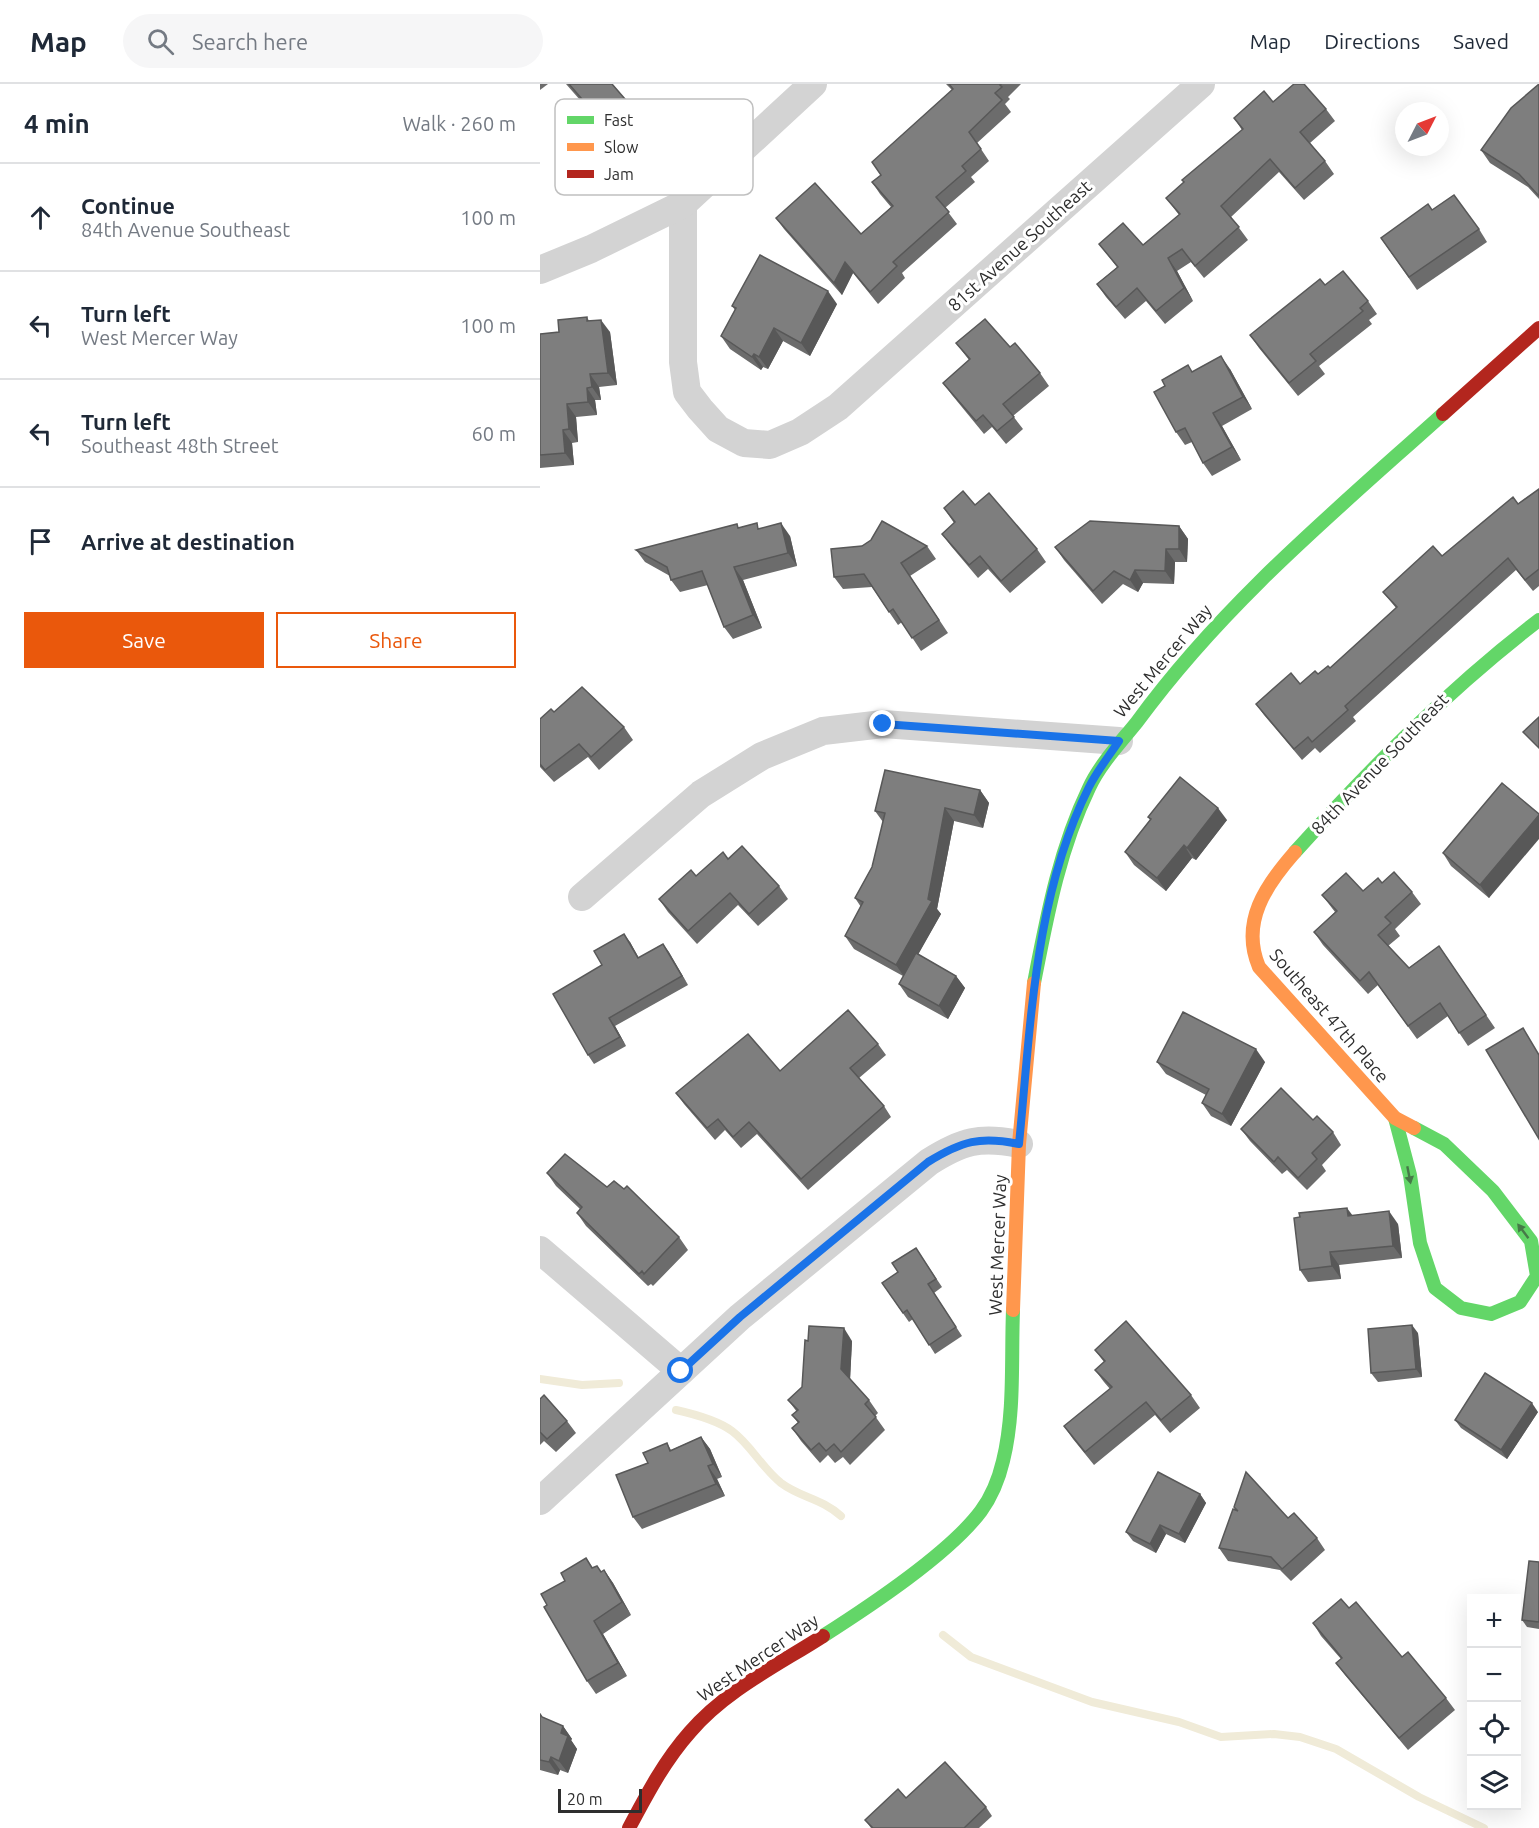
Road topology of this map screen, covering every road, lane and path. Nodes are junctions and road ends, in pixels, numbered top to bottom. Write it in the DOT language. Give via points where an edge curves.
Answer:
graph roads {
  1 [pos="813,84"];
  2 [pos="1201,84"];
  3 [pos="753,139"];
  4 [pos="693,195"];
  5 [pos="683,204"];
  6 [pos="540,270"];
  7 [pos="1539,328"];
  8 [pos="1539,620"];
  9 [pos="1119,741"];
  10 [pos="582,897"];
  11 [pos="1250,931"];
  12 [pos="1395,1118"];
  13 [pos="1019,1144"];
  14 [pos="540,1250"];
  15 [pos="681,1371"];
  16 [pos="540,1501"];
  17 [pos="629,1828"];
  1 -- 3 [label="street"];
  2 -- 5 [label="street, 81st Avenue Southeast" via="838,407 800,432 770,445 744,443 718,429 687,392 683,362"];
  4 -- 5 [label="street"];
  5 -- 6 [label="street"];
  7 -- 9 [label="street, West Mercer Way" via="1268,571 1209,632"];
  8 -- 11 [label="street, 84th Avenue Southeast" via="1498,649 1434,707 1341,801 1275,876 1257,907"];
  9 -- 10 [label="street" via="883,724 823,731 762,756 701,794"];
  9 -- 13 [label="street, West Mercer Way" via="1089,785 1053,884 1033,988"];
  11 -- 12 [label="street, Southeast 47th Place" via="1258,967"];
  12 -- 12 [label="street, Southeast 47th Place, one-way" via="1410,1175 1419,1243 1434,1288 1461,1308 1491,1314 1520,1302 1537,1276 1531,1241 1493,1191 1444,1144"];
  13 -- 15 [label="street" via="993,1138 972,1140 928,1162 740,1317"];
  13 -- 17 [label="street, West Mercer Way" via="1008,1435 1004,1458 987,1501 970,1524 909,1575 736,1691 703,1718 661,1770"];
  14 -- 15 [label="street"];
  15 -- 16 [label="street"];
}
